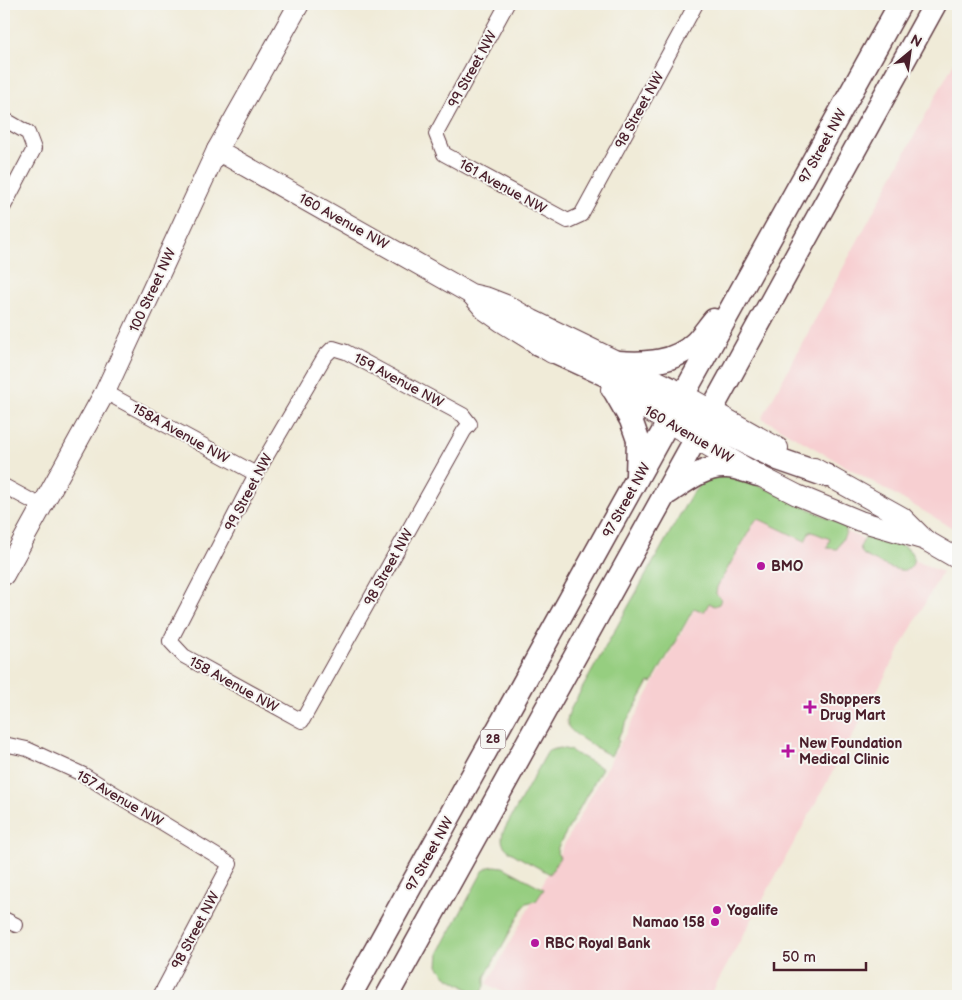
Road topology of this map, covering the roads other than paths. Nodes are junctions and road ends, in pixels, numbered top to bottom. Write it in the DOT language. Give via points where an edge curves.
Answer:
graph roads {
  1 [pos="299,4"];
  2 [pos="507,4"];
  3 [pos="696,4"];
  4 [pos="900,4"];
  5 [pos="935,4"];
  6 [pos="4,119"];
  7 [pos="436,134"];
  8 [pos="217,150"];
  9 [pos="4,206"];
  10 [pos="581,216"];
  11 [pos="749,276"];
  12 [pos="471,294"];
  13 [pos="538,344"];
  14 [pos="333,348"];
  15 [pos="618,362"];
  16 [pos="105,392"];
  17 [pos="615,392"];
  18 [pos="677,408"];
  19 [pos="463,415"];
  20 [pos="704,424"];
  21 [pos="256,474"];
  22 [pos="758,475"];
  23 [pos="827,476"];
  24 [pos="636,482"];
  25 [pos="4,486"];
  26 [pos="664,496"];
  27 [pos="41,506"];
  28 [pos="925,540"];
  29 [pos="958,559"];
  30 [pos="4,574"];
  31 [pos="170,641"];
  32 [pos="302,721"];
  33 [pos="4,744"];
  34 [pos="230,864"];
  35 [pos="160,996"];
  36 [pos="350,996"];
  37 [pos="387,996"];
  1 -- 8 [label="street, 100 Street NW"];
  2 -- 7 [label="street, 99 Street NW"];
  3 -- 10 [label="street, 98 Street NW"];
  4 -- 11 [label="main road, 97 Street NW"];
  5 -- 20 [label="main road"];
  6 -- 9 [label="street" via="28,133 34,148"];
  7 -- 10 [label="street, 161 Avenue NW" via="444,154 568,221"];
  8 -- 12 [label="street, 160 Avenue NW"];
  8 -- 16 [label="street, 100 Street NW"];
  11 -- 15 [label="main road" via="698,341 687,350 658,362"];
  11 -- 18 [label="main road, 97 Street NW"];
  12 -- 13 [label="street, 160 Avenue NW" via="485,310"];
  12 -- 15 [label="street, 160 Avenue NW" via="506,305"];
  13 -- 17 [label="street, 160 Avenue NW"];
  13 -- 18 [label="main road"];
  14 -- 19 [label="street, 159 Avenue NW"];
  14 -- 21 [label="street, 99 Street NW" via="325,356"];
  15 -- 18 [label="street, 160 Avenue NW"];
  16 -- 21 [label="street, 158A Avenue NW"];
  16 -- 27 [label="street, 100 Street NW"];
  17 -- 18 [label="street, 160 Avenue NW"];
  17 -- 24 [label="main road" via="638,440"];
  18 -- 20 [label="street, 160 Avenue NW"];
  18 -- 20 [label="main road" via="704,414"];
  18 -- 24 [label="main road, 97 Street NW"];
  19 -- 32 [label="street, 98 Street NW" via="470,424"];
  20 -- 22 [label="street, 160 Avenue NW"];
  20 -- 23 [label="main road" via="778,458"];
  20 -- 26 [label="main road"];
  21 -- 31 [label="street, 99 Street NW"];
  22 -- 26 [label="main road" via="725,466 696,474"];
  22 -- 28 [label="street, 160 Avenue NW" via="860,521"];
  23 -- 28 [label="street, 160 Avenue NW" via="902,517"];
  24 -- 36 [label="main road, 97 Street NW / 28"];
  25 -- 27 [label="street"];
  26 -- 37 [label="main road"];
  27 -- 30 [label="street, 100 Street NW"];
  28 -- 29 [label="street, 160 Avenue NW"];
  31 -- 32 [label="street, 158 Avenue NW" via="184,656"];
  33 -- 34 [label="street, 157 Avenue NW" via="28,749 84,775"];
  34 -- 35 [label="street, 98 Street NW"];
}
